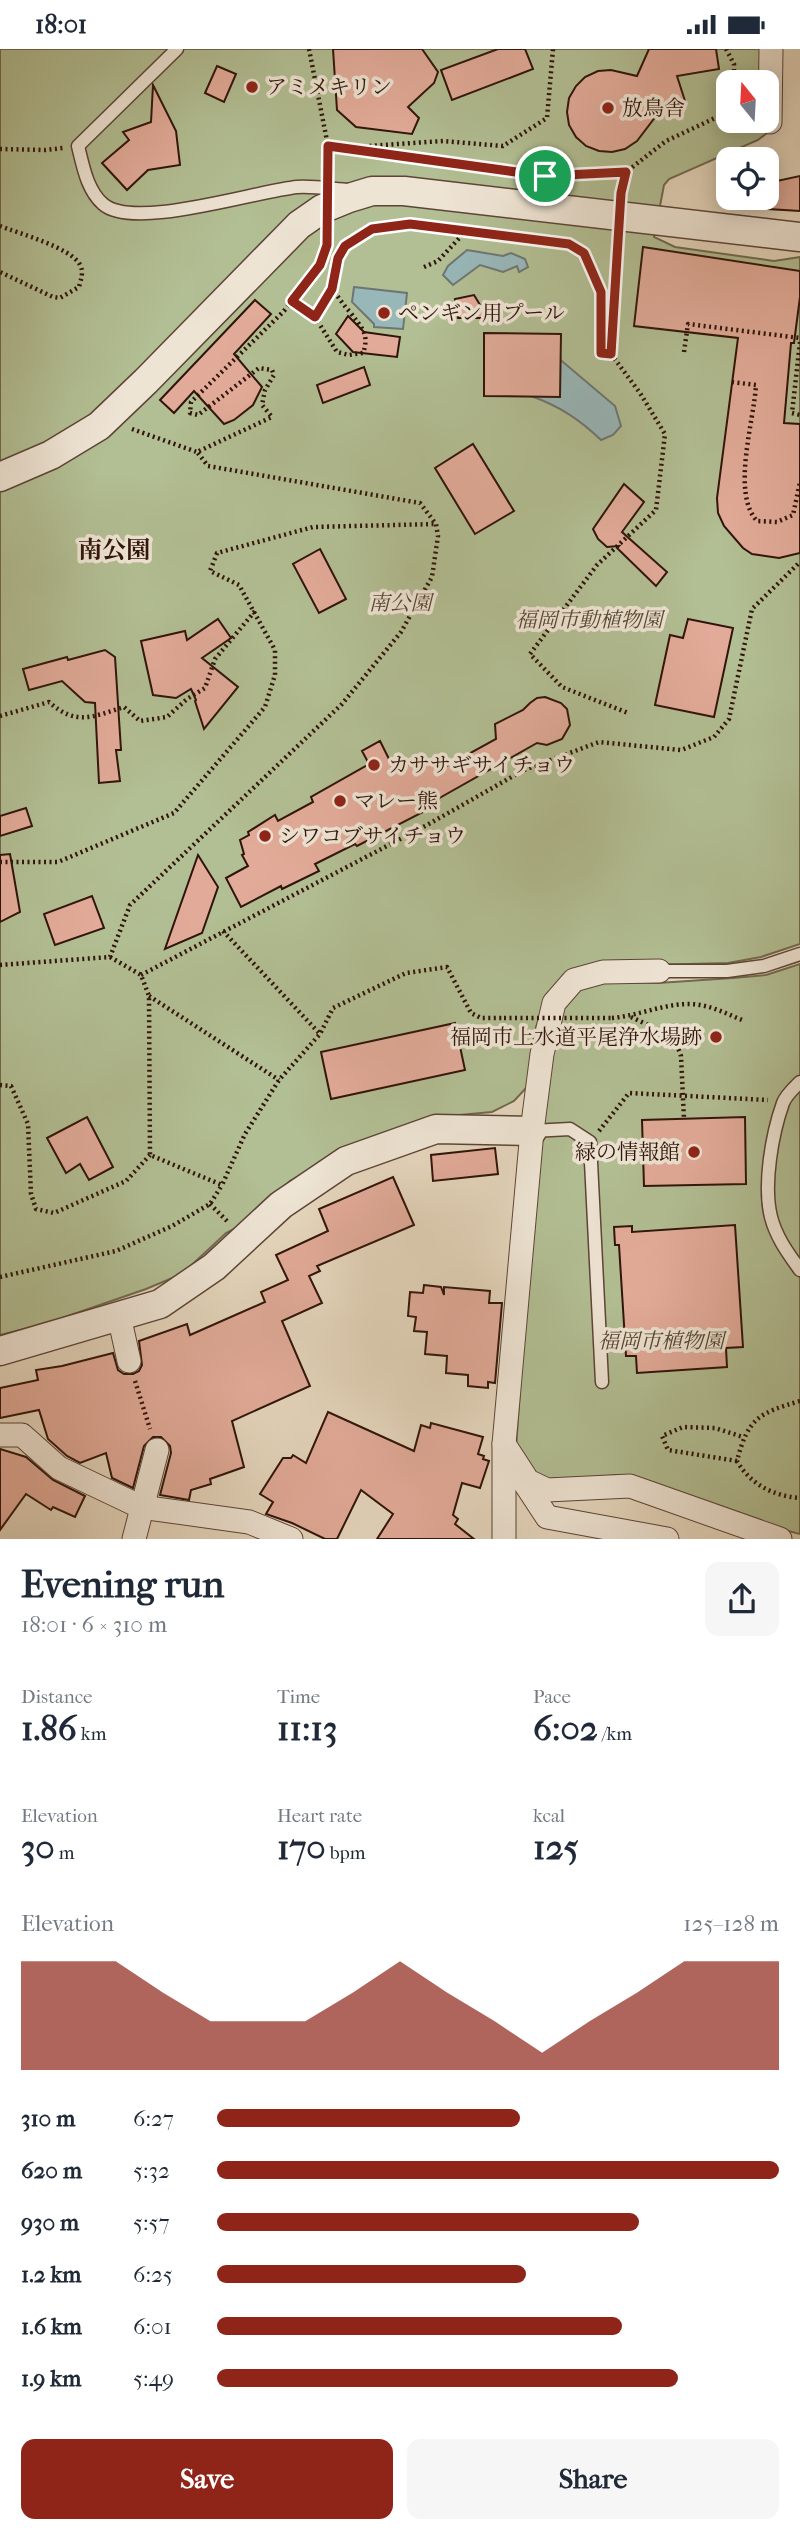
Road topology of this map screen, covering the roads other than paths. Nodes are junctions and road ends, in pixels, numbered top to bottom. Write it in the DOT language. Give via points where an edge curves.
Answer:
graph roads {
  1 [pos="177,49"];
  2 [pos="771,49"];
  3 [pos="771,70"];
  4 [pos="372,191"];
  5 [pos="800,237"];
  6 [pos="0,477"];
  7 [pos="800,954"];
  8 [pos="659,971"];
  9 [pos="800,1082"];
  10 [pos="532,1131"];
  11 [pos="800,1269"];
  12 [pos="119,1316"];
  13 [pos="0,1350"];
  14 [pos="129,1361"];
  15 [pos="602,1382"];
  16 [pos="0,1435"];
  17 [pos="504,1448"];
  18 [pos="157,1450"];
  19 [pos="141,1507"];
  20 [pos="134,1539"];
  21 [pos="291,1539"];
  22 [pos="504,1539"];
  23 [pos="667,1539"];
  24 [pos="780,1539"];
  1 -- 4 [label="lane" via="78,146 89,185 104,205 135,215 298,187"];
  2 -- 3 [label="street"];
  4 -- 5 [label="street" via="557,207"];
  4 -- 6 [label="street" via="322,209 299,225 99,426 51,455"];
  7 -- 8 [label="lane" via="764,966 727,971"];
  8 -- 10 [label="street" via="603,972 574,980 554,1003"];
  9 -- 11 [label="lane" via="784,1100 767,1198 780,1240"];
  10 -- 12 [label="street" via="436,1129 346,1161 281,1205 214,1267 160,1304"];
  10 -- 15 [label="lane" via="570,1129 590,1142"];
  10 -- 17 [label="street"];
  12 -- 13 [label="street"];
  12 -- 14 [label="street"];
  16 -- 19 [label="street" via="22,1435 59,1468"];
  17 -- 22 [label="street"];
  17 -- 23 [label="street" via="547,1517"];
  17 -- 24 [label="street" via="528,1481 547,1490 630,1486"];
  18 -- 19 [label="street"];
  19 -- 20 [label="street"];
  19 -- 21 [label="street" via="249,1522"];
}
